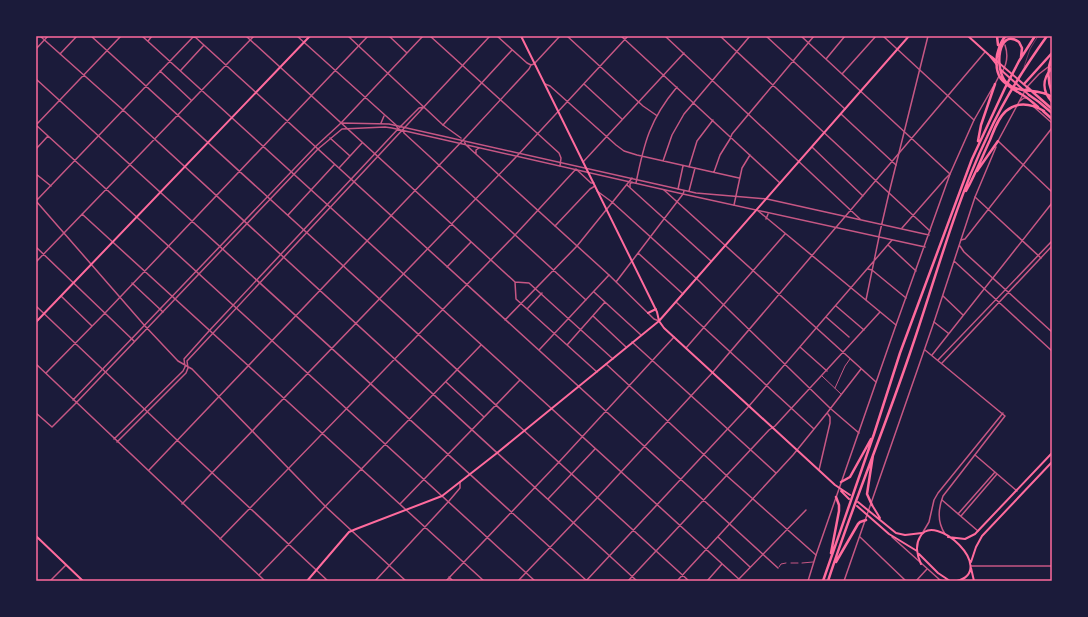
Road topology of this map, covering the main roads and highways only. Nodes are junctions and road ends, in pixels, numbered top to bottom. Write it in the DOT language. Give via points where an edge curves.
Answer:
graph roads {
  1 [pos="310,36"];
  2 [pos="521,36"];
  3 [pos="909,36"];
  4 [pos="968,36"];
  5 [pos="997,36"];
  6 [pos="1006,36"];
  7 [pos="1035,36"];
  8 [pos="1047,36"];
  9 [pos="999,48"];
  10 [pos="989,55"];
  11 [pos="1052,56"];
  12 [pos="1019,61"];
  13 [pos="1052,68"];
  14 [pos="994,84"];
  15 [pos="1024,84"];
  16 [pos="1027,87"];
  17 [pos="1052,93"];
  18 [pos="1029,95"];
  19 [pos="1052,97"];
  20 [pos="1052,102"];
  21 [pos="1052,109"];
  22 [pos="1044,112"];
  23 [pos="1052,113"];
  24 [pos="1052,119"];
  25 [pos="998,141"];
  26 [pos="977,146"];
  27 [pos="973,176"];
  28 [pos="962,196"];
  29 [pos="656,309"];
  30 [pos="648,313"];
  31 [pos="659,321"];
  32 [pos="36,322"];
  33 [pos="874,434"];
  34 [pos="874,449"];
  35 [pos="1052,453"];
  36 [pos="1052,462"];
  37 [pos="841,482"];
  38 [pos="839,488"];
  39 [pos="850,495"];
  40 [pos="836,497"];
  41 [pos="849,499"];
  42 [pos="858,502"];
  43 [pos="872,505"];
  44 [pos="857,506"];
  45 [pos="866,520"];
  46 [pos="882,521"];
  47 [pos="922,533"];
  48 [pos="948,536"];
  49 [pos="36,537"];
  50 [pos="918,552"];
  51 [pos="971,562"];
  52 [pos="921,564"];
  53 [pos="828,567"];
  54 [pos="971,567"];
  55 [pos="832,569"];
  56 [pos="83,581"];
  57 [pos="307,581"];
  58 [pos="823,581"];
  59 [pos="828,581"];
  60 [pos="946,581"];
  61 [pos="952,581"];
  62 [pos="957,581"];
  63 [pos="974,581"];
  1 -- 32 [label="main road"];
  2 -- 29 [label="main road"];
  3 -- 31 [label="main road"];
  4 -- 10 [label="main road"];
  5 -- 9 [label="highway"];
  6 -- 9 [label="highway"];
  7 -- 12 [label="highway"];
  8 -- 28 [label="highway" via="1010,92 987,137"];
  9 -- 12 [label="highway" via="1009,39 1019,42 1022,48"];
  9 -- 19 [label="highway" via="999,68 1007,83 1017,89 1040,91"];
  9 -- 22 [label="highway" via="996,62 1002,81"];
  10 -- 15 [label="main road"];
  10 -- 18 [label="main road"];
  11 -- 15 [label="highway"];
  11 -- 17 [label="highway" via="1048,71"];
  12 -- 26 [label="highway"];
  13 -- 20 [label="highway" via="1046,76 1044,86 1045,93"];
  14 -- 26 [label="highway"];
  15 -- 16 [label="main road"];
  16 -- 21 [label="highway"];
  18 -- 23 [label="highway"];
  22 -- 24 [label="highway"];
  22 -- 27 [label="highway" via="1028,104 1007,110 999,120"];
  25 -- 27 [label="highway"];
  26 -- 33 [label="highway" via="900,353"];
  27 -- 28 [label="highway"];
  28 -- 34 [label="highway" via="902,375"];
  29 -- 30 [label="main road"];
  29 -- 31 [label="main road"];
  31 -- 38 [label="main road"];
  31 -- 57 [label="main road" via="442,496 351,531"];
  33 -- 37 [label="highway" via="850,477"];
  33 -- 53 [label="highway"];
  34 -- 43 [label="highway" via="867,494"];
  34 -- 55 [label="highway"];
  35 -- 48 [label="main road" via="973,536 965,539"];
  36 -- 51 [label="main road" via="982,536"];
  38 -- 39 [label="main road"];
  38 -- 41 [label="main road"];
  40 -- 53 [label="highway" via="839,511"];
  42 -- 46 [label="main road"];
  43 -- 46 [label="main road"];
  44 -- 50 [label="main road" via="889,534"];
  45 -- 55 [label="highway" via="858,524"];
  46 -- 47 [label="main road" via="901,534"];
  47 -- 48 [label="main road" via="934,530"];
  47 -- 50 [label="main road" via="918,542"];
  48 -- 51 [label="main road" via="962,548"];
  49 -- 56 [label="main road"];
  50 -- 52 [label="main road"];
  50 -- 61 [label="main road" via="938,573"];
  51 -- 54 [label="main road"];
  53 -- 58 [label="highway"];
  54 -- 62 [label="main road" via="967,576"];
  54 -- 63 [label="main road"];
  55 -- 59 [label="highway"];
  60 -- 61 [label="main road"];
}
